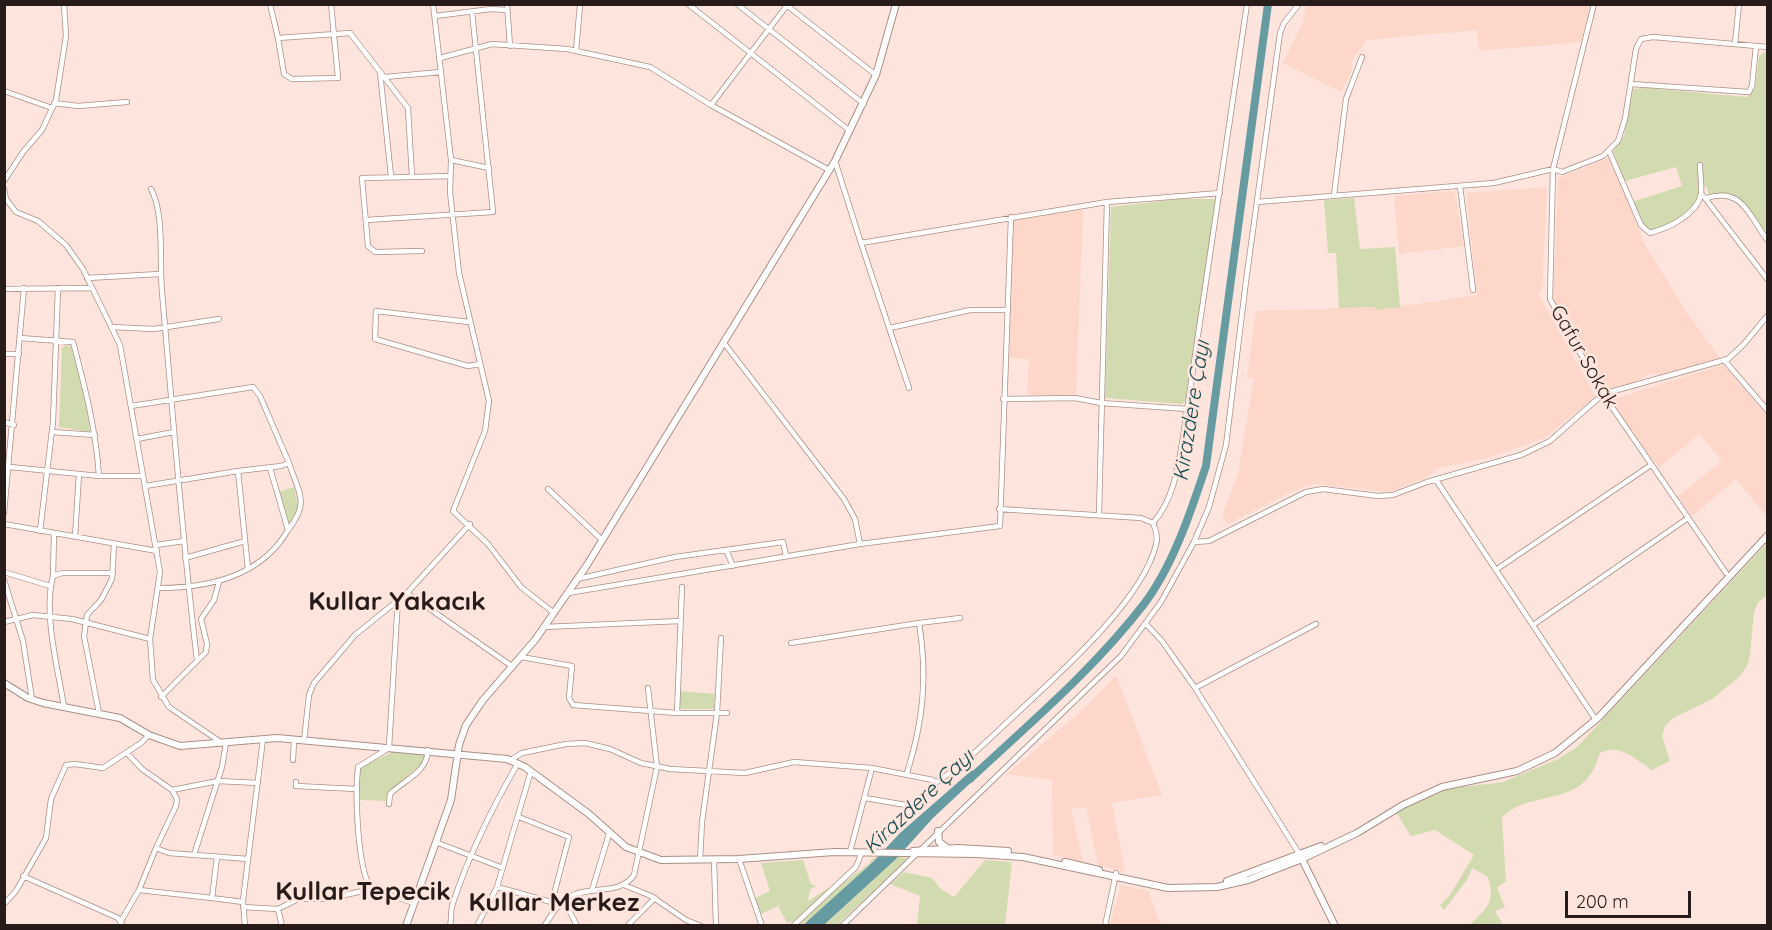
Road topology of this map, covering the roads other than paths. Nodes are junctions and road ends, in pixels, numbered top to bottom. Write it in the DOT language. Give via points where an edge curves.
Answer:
graph roads {
  1 [pos="64,4"];
  2 [pos="270,4"];
  3 [pos="332,4"];
  4 [pos="434,4"];
  5 [pos="580,4"];
  6 [pos="688,4"];
  7 [pos="737,4"];
  8 [pos="1247,4"];
  9 [pos="1299,4"];
  10 [pos="1594,4"];
  11 [pos="1739,4"];
  12 [pos="787,5"];
  13 [pos="896,5"];
  14 [pos="507,7"];
  15 [pos="472,12"];
  16 [pos="435,16"];
  17 [pos="769,29"];
  18 [pos="334,34"];
  19 [pos="278,38"];
  20 [pos="1735,45"];
  21 [pos="510,46"];
  22 [pos="1756,46"];
  23 [pos="1767,47"];
  24 [pos="477,48"];
  25 [pos="576,51"];
  26 [pos="752,53"];
  27 [pos="440,57"];
  28 [pos="1362,57"];
  29 [pos="380,70"];
  30 [pos="441,72"];
  31 [pos="876,75"];
  32 [pos="385,76"];
  33 [pos="1631,84"];
  34 [pos="4,92"];
  35 [pos="127,102"];
  36 [pos="864,104"];
  37 [pos="711,105"];
  38 [pos="53,106"];
  39 [pos="850,131"];
  40 [pos="1610,151"];
  41 [pos="451,160"];
  42 [pos="835,161"];
  43 [pos="1700,165"];
  44 [pos="489,168"];
  45 [pos="1553,169"];
  46 [pos="829,170"];
  47 [pos="391,176"];
  48 [pos="450,176"];
  49 [pos="412,177"];
  50 [pos="4,181"];
  51 [pos="1460,186"];
  52 [pos="4,189"];
  53 [pos="151,189"];
  54 [pos="1220,193"];
  55 [pos="1701,193"];
  56 [pos="1334,195"];
  57 [pos="1707,198"];
  58 [pos="1107,202"];
  59 [pos="1257,202"];
  60 [pos="452,216"];
  61 [pos="1011,217"];
  62 [pos="366,220"];
  63 [pos="1767,241"];
  64 [pos="861,243"];
  65 [pos="422,252"];
  66 [pos="160,274"];
  67 [pos="87,278"];
  68 [pos="1767,280"];
  69 [pos="24,288"];
  70 [pos="58,288"];
  71 [pos="92,288"];
  72 [pos="4,289"];
  73 [pos="1473,290"];
  74 [pos="1006,310"];
  75 [pos="1767,315"];
  76 [pos="219,319"];
  77 [pos="469,322"];
  78 [pos="165,326"];
  79 [pos="111,327"];
  80 [pos="890,328"];
  81 [pos="20,338"];
  82 [pos="56,340"];
  83 [pos="724,343"];
  84 [pos="4,354"];
  85 [pos="19,354"];
  86 [pos="1724,360"];
  87 [pos="480,364"];
  88 [pos="909,388"];
  89 [pos="1603,394"];
  90 [pos="1003,399"];
  91 [pos="171,400"];
  92 [pos="1101,403"];
  93 [pos="131,406"];
  94 [pos="1187,409"];
  95 [pos="1767,411"];
  96 [pos="4,422"];
  97 [pos="14,425"];
  98 [pos="52,432"];
  99 [pos="174,432"];
  100 [pos="95,435"];
  101 [pos="137,440"];
  102 [pos="289,463"];
  103 [pos="1651,465"];
  104 [pos="10,467"];
  105 [pos="270,468"];
  106 [pos="49,471"];
  107 [pos="238,471"];
  108 [pos="79,474"];
  109 [pos="99,476"];
  110 [pos="143,476"];
  111 [pos="7,479"];
  112 [pos="1436,480"];
  113 [pos="178,481"];
  114 [pos="145,486"];
  115 [pos="548,489"];
  116 [pos="999,509"];
  117 [pos="4,513"];
  118 [pos="1099,514"];
  119 [pos="1688,518"];
  120 [pos="1153,523"];
  121 [pos="4,524"];
  122 [pos="470,524"];
  123 [pos="1767,529"];
  124 [pos="288,530"];
  125 [pos="40,531"];
  126 [pos="54,533"];
  127 [pos="1767,535"];
  128 [pos="75,537"];
  129 [pos="601,540"];
  130 [pos="184,541"];
  131 [pos="245,541"];
  132 [pos="1194,542"];
  133 [pos="114,544"];
  134 [pos="860,544"];
  135 [pos="156,545"];
  136 [pos="726,550"];
  137 [pos="157,551"];
  138 [pos="786,556"];
  139 [pos="185,558"];
  140 [pos="733,566"];
  141 [pos="1497,568"];
  142 [pos="248,569"];
  143 [pos="4,572"];
  144 [pos="113,573"];
  145 [pos="1726,573"];
  146 [pos="53,576"];
  147 [pos="577,579"];
  148 [pos="4,580"];
  149 [pos="219,582"];
  150 [pos="50,586"];
  151 [pos="188,586"];
  152 [pos="682,587"];
  153 [pos="159,588"];
  154 [pos="407,593"];
  155 [pos="568,593"];
  156 [pos="398,599"];
  157 [pos="554,613"];
  158 [pos="52,617"];
  159 [pos="960,618"];
  160 [pos="16,620"];
  161 [pos="680,621"];
  162 [pos="4,622"];
  163 [pos="920,623"];
  164 [pos="85,624"];
  165 [pos="1146,624"];
  166 [pos="1316,624"];
  167 [pos="1533,625"];
  168 [pos="544,627"];
  169 [pos="721,638"];
  170 [pos="150,639"];
  171 [pos="791,643"];
  172 [pos="521,657"];
  173 [pos="197,660"];
  174 [pos="513,667"];
  175 [pos="4,683"];
  176 [pos="1195,687"];
  177 [pos="648,688"];
  178 [pos="161,697"];
  179 [pos="32,699"];
  180 [pos="64,707"];
  181 [pos="649,712"];
  182 [pos="99,713"];
  183 [pos="676,713"];
  184 [pos="717,713"];
  185 [pos="727,713"];
  186 [pos="1593,717"];
  187 [pos="149,735"];
  188 [pos="263,739"];
  189 [pos="294,740"];
  190 [pos="304,741"];
  191 [pos="224,743"];
  192 [pos="390,747"];
  193 [pos="429,750"];
  194 [pos="127,753"];
  195 [pos="458,753"];
  196 [pos="293,760"];
  197 [pos="514,761"];
  198 [pos="657,766"];
  199 [pos="872,768"];
  200 [pos="531,771"];
  201 [pos="708,771"];
  202 [pos="907,773"];
  203 [pos="218,781"];
  204 [pos="296,782"];
  205 [pos="258,783"];
  206 [pos="935,783"];
  207 [pos="356,789"];
  208 [pos="172,790"];
  209 [pos="865,798"];
  210 [pos="389,804"];
  211 [pos="912,806"];
  212 [pos="519,817"];
  213 [pos="938,831"];
  214 [pos="609,834"];
  215 [pos="438,843"];
  216 [pos="156,848"];
  217 [pos="947,848"];
  218 [pos="850,852"];
  219 [pos="862,852"];
  220 [pos="875,852"];
  221 [pos="916,852"];
  222 [pos="639,854"];
  223 [pos="1314,854"];
  224 [pos="194,855"];
  225 [pos="471,855"];
  226 [pos="217,857"];
  227 [pos="1301,857"];
  228 [pos="739,859"];
  229 [pos="248,860"];
  230 [pos="714,860"];
  231 [pos="700,861"];
  232 [pos="1287,865"];
  233 [pos="503,868"];
  234 [pos="1115,875"];
  235 [pos="22,876"];
  236 [pos="1310,876"];
  237 [pos="624,885"];
  238 [pos="496,887"];
  239 [pos="139,890"];
  240 [pos="371,890"];
  241 [pos="592,890"];
  242 [pos="212,898"];
  243 [pos="655,898"];
  244 [pos="564,900"];
  245 [pos="552,902"];
  246 [pos="414,903"];
  247 [pos="4,904"];
  248 [pos="243,904"];
  249 [pos="559,904"];
  250 [pos="278,909"];
  251 [pos="122,923"];
  252 [pos="245,926"];
  253 [pos="282,926"];
  254 [pos="406,926"];
  255 [pos="450,926"];
  256 [pos="477,926"];
  257 [pos="544,926"];
  258 [pos="577,926"];
  259 [pos="627,926"];
  260 [pos="700,926"];
  261 [pos="716,926"];
  262 [pos="762,926"];
  263 [pos="793,926"];
  264 [pos="842,926"];
  265 [pos="1105,926"];
  266 [pos="1335,926"];
  1 -- 38 [label="street" via="66,36"];
  2 -- 19 [label="street"];
  3 -- 18 [label="street"];
  4 -- 16 [label="street"];
  5 -- 25 [label="street"];
  6 -- 26 [label="street"];
  7 -- 17 [label="street"];
  8 -- 54 [label="street"];
  9 -- 59 [label="street" via="1280,33"];
  10 -- 45 [label="street, Gafur Sokak"];
  11 -- 20 [label="street"];
  12 -- 17 [label="street"];
  12 -- 31 [label="street"];
  13 -- 31 [label="main road"];
  14 -- 15 [label="street"];
  14 -- 21 [label="street"];
  15 -- 16 [label="street"];
  15 -- 24 [label="street"];
  16 -- 27 [label="street"];
  17 -- 26 [label="street"];
  17 -- 36 [label="street"];
  18 -- 19 [label="street"];
  18 -- 19 [label="street" via="338,78 292,79 284,74"];
  18 -- 29 [label="street" via="350,33"];
  20 -- 22 [label="street"];
  20 -- 33 [label="street" via="1643,38 1637,46"];
  21 -- 24 [label="street" via="492,44"];
  21 -- 25 [label="street"];
  22 -- 23 [label="street"];
  22 -- 33 [label="street" via="1749,92"];
  24 -- 27 [label="street"];
  24 -- 44 [label="street"];
  25 -- 37 [label="street" via="650,67"];
  26 -- 37 [label="street"];
  26 -- 39 [label="street"];
  27 -- 30 [label="street"];
  28 -- 56 [label="street" via="1346,99"];
  29 -- 32 [label="street"];
  29 -- 47 [label="street"];
  30 -- 32 [label="street"];
  30 -- 41 [label="street"];
  31 -- 36 [label="main road"];
  32 -- 49 [label="street" via="408,108"];
  33 -- 40 [label="street" via="1620,137"];
  34 -- 38 [label="street"];
  35 -- 38 [label="street"];
  36 -- 39 [label="main road"];
  37 -- 46 [label="street"];
  38 -- 50 [label="street" via="42,130"];
  39 -- 42 [label="main road"];
  40 -- 45 [label="street" via="1562,172"];
  40 -- 55 [label="street" via="1641,225 1648,232 1685,216"];
  41 -- 44 [label="street"];
  41 -- 48 [label="street"];
  42 -- 46 [label="main road"];
  42 -- 64 [label="street"];
  43 -- 55 [label="street"];
  44 -- 60 [label="street" via="493,212"];
  45 -- 51 [label="street" via="1494,183"];
  45 -- 89 [label="street, Gafur Sokak" via="1550,299"];
  46 -- 83 [label="main road"];
  47 -- 49 [label="street"];
  47 -- 62 [label="street" via="362,178"];
  48 -- 49 [label="street"];
  48 -- 60 [label="street"];
  51 -- 56 [label="street"];
  51 -- 73 [label="street"];
  52 -- 67 [label="street" via="16,212 45,226 66,245"];
  53 -- 66 [label="street" via="158,202"];
  54 -- 58 [label="street"];
  54 -- 94 [label="street"];
  55 -- 57 [label="street"];
  56 -- 59 [label="street"];
  57 -- 63 [label="street" via="1737,198"];
  57 -- 68 [label="street"];
  58 -- 61 [label="street"];
  58 -- 92 [label="street"];
  59 -- 132 [label="street" via="1226,446"];
  60 -- 62 [label="street"];
  60 -- 77 [label="street"];
  61 -- 64 [label="street"];
  61 -- 74 [label="street"];
  62 -- 65 [label="street" via="368,246 375,252"];
  64 -- 80 [label="street"];
  66 -- 67 [label="street"];
  66 -- 78 [label="street"];
  67 -- 71 [label="street"];
  69 -- 70 [label="street"];
  69 -- 72 [label="street"];
  69 -- 81 [label="street"];
  70 -- 71 [label="street"];
  70 -- 82 [label="street"];
  71 -- 79 [label="street"];
  74 -- 80 [label="street" via="962,311"];
  74 -- 90 [label="street"];
  75 -- 86 [label="street" via="1744,345"];
  76 -- 78 [label="street"];
  77 -- 87 [label="street"];
  77 -- 87 [label="street" via="376,311 375,339 468,366"];
  78 -- 79 [label="street"];
  78 -- 91 [label="street"];
  79 -- 93 [label="street" via="120,345"];
  80 -- 88 [label="street"];
  81 -- 82 [label="street"];
  81 -- 85 [label="street"];
  82 -- 98 [label="street"];
  82 -- 100 [label="street" via="72,342"];
  83 -- 129 [label="main road"];
  83 -- 134 [label="street" via="844,498 855,519"];
  84 -- 85 [label="street"];
  85 -- 97 [label="street"];
  86 -- 89 [label="street"];
  86 -- 95 [label="street"];
  87 -- 122 [label="street" via="489,417 453,511"];
  89 -- 103 [label="street, Gafur Sokak"];
  89 -- 112 [label="street" via="1540,447 1508,461"];
  90 -- 92 [label="street" via="1061,397"];
  90 -- 116 [label="street"];
  91 -- 93 [label="street"];
  91 -- 99 [label="street"];
  91 -- 102 [label="street" via="253,387"];
  92 -- 94 [label="street"];
  92 -- 118 [label="street"];
  93 -- 101 [label="street"];
  94 -- 120 [label="street" via="1170,493"];
  96 -- 97 [label="street"];
  97 -- 104 [label="street"];
  98 -- 100 [label="street"];
  98 -- 106 [label="street"];
  99 -- 101 [label="street"];
  99 -- 113 [label="street"];
  100 -- 109 [label="street"];
  101 -- 110 [label="street"];
  102 -- 105 [label="street"];
  102 -- 124 [label="street" via="302,511"];
  103 -- 119 [label="street, Gafur Sokak"];
  103 -- 141 [label="street"];
  104 -- 106 [label="street"];
  104 -- 111 [label="street"];
  105 -- 107 [label="street"];
  105 -- 124 [label="street"];
  106 -- 108 [label="street"];
  106 -- 125 [label="street"];
  107 -- 113 [label="street"];
  107 -- 131 [label="street"];
  108 -- 109 [label="street"];
  108 -- 128 [label="street"];
  109 -- 110 [label="street"];
  110 -- 114 [label="street"];
  111 -- 117 [label="street"];
  112 -- 132 [label="street" via="1386,496 1311,490 1209,541"];
  112 -- 141 [label="street"];
  113 -- 114 [label="street"];
  113 -- 130 [label="street"];
  114 -- 135 [label="street"];
  115 -- 129 [label="street"];
  116 -- 118 [label="street"];
  116 -- 134 [label="street" via="1000,526"];
  118 -- 120 [label="street"];
  119 -- 145 [label="street, Gafur Sokak"];
  119 -- 167 [label="street"];
  120 -- 206 [label="street" via="1157,541 1148,565 1102,629 1002,727"];
  121 -- 125 [label="street"];
  122 -- 154 [label="street"];
  122 -- 157 [label="street" via="521,587"];
  123 -- 145 [label="main road"];
  124 -- 142 [label="street" via="280,543"];
  125 -- 126 [label="street"];
  126 -- 128 [label="street"];
  126 -- 146 [label="street"];
  127 -- 223 [label="main road" via="1599,717 1555,753 1517,771 1422,795"];
  128 -- 133 [label="street"];
  129 -- 147 [label="main road"];
  130 -- 135 [label="street"];
  130 -- 139 [label="street"];
  131 -- 139 [label="street"];
  131 -- 142 [label="street"];
  132 -- 165 [label="street"];
  133 -- 137 [label="street"];
  133 -- 144 [label="street"];
  134 -- 138 [label="street"];
  135 -- 137 [label="street"];
  136 -- 138 [label="street" via="783,542"];
  136 -- 140 [label="street"];
  136 -- 147 [label="street"];
  137 -- 153 [label="street"];
  138 -- 140 [label="street"];
  139 -- 151 [label="street"];
  140 -- 155 [label="street"];
  141 -- 167 [label="street"];
  142 -- 149 [label="street"];
  143 -- 150 [label="street"];
  144 -- 146 [label="street"];
  144 -- 164 [label="street" via="108,589 87,615"];
  145 -- 186 [label="main road"];
  146 -- 150 [label="street"];
  147 -- 155 [label="main road"];
  148 -- 160 [label="street"];
  149 -- 151 [label="street"];
  149 -- 173 [label="street" via="214,600 201,619 207,644 206,652"];
  150 -- 158 [label="street"];
  151 -- 153 [label="street"];
  151 -- 173 [label="street"];
  152 -- 161 [label="street"];
  153 -- 170 [label="street"];
  154 -- 156 [label="street"];
  154 -- 174 [label="street"];
  155 -- 157 [label="main road"];
  156 -- 190 [label="street" via="355,635 314,683"];
  156 -- 192 [label="street"];
  157 -- 168 [label="main road"];
  158 -- 160 [label="street" via="33,615"];
  158 -- 164 [label="street"];
  158 -- 180 [label="street"];
  159 -- 163 [label="street"];
  160 -- 162 [label="street"];
  160 -- 179 [label="street" via="29,665"];
  161 -- 168 [label="street"];
  161 -- 183 [label="street"];
  163 -- 171 [label="street"];
  163 -- 202 [label="street" via="924,704"];
  164 -- 170 [label="street"];
  164 -- 182 [label="street"];
  165 -- 176 [label="street"];
  165 -- 213 [label="street" via="1092,686"];
  166 -- 176 [label="street"];
  167 -- 186 [label="street"];
  168 -- 172 [label="main road"];
  169 -- 184 [label="street"];
  170 -- 178 [label="street" via="153,680"];
  172 -- 174 [label="main road"];
  172 -- 181 [label="street" via="572,666 569,699 573,705"];
  173 -- 178 [label="street"];
  174 -- 195 [label="main road" via="472,714"];
  175 -- 179 [label="main road"];
  176 -- 227 [label="street"];
  177 -- 181 [label="street"];
  178 -- 191 [label="street" via="179,716"];
  179 -- 180 [label="main road"];
  180 -- 182 [label="main road"];
  181 -- 183 [label="street"];
  181 -- 198 [label="street"];
  182 -- 187 [label="main road" via="120,718"];
  183 -- 184 [label="street"];
  184 -- 185 [label="street"];
  184 -- 201 [label="street"];
  186 -- 227 [label="main road" via="1538,758 1516,768 1441,783 1421,791"];
  187 -- 191 [label="main road" via="180,747"];
  187 -- 194 [label="street"];
  188 -- 189 [label="main road"];
  188 -- 191 [label="main road"];
  188 -- 205 [label="street"];
  189 -- 190 [label="main road"];
  189 -- 196 [label="street"];
  190 -- 192 [label="main road"];
  191 -- 203 [label="street"];
  192 -- 193 [label="main road"];
  192 -- 207 [label="street" via="359,765"];
  193 -- 195 [label="main road"];
  193 -- 210 [label="street" via="421,769 390,794"];
  194 -- 208 [label="street"];
  194 -- 235 [label="street" via="103,768 65,766 51,799 48,834"];
  195 -- 197 [label="main road"];
  195 -- 215 [label="main road" via="454,788"];
  197 -- 198 [label="street" via="519,754 585,743"];
  197 -- 200 [label="main road"];
  197 -- 225 [label="street"];
  198 -- 201 [label="street"];
  198 -- 222 [label="street"];
  199 -- 201 [label="street" via="794,762 750,772"];
  199 -- 202 [label="street"];
  199 -- 209 [label="street"];
  200 -- 212 [label="street"];
  200 -- 214 [label="main road"];
  201 -- 231 [label="street"];
  202 -- 206 [label="street"];
  203 -- 205 [label="street"];
  203 -- 208 [label="street"];
  203 -- 224 [label="street"];
  204 -- 207 [label="street" via="296,786"];
  205 -- 229 [label="street"];
  206 -- 211 [label="street"];
  207 -- 240 [label="street" via="360,844"];
  208 -- 216 [label="street" via="176,806"];
  209 -- 211 [label="street"];
  209 -- 218 [label="street"];
  211 -- 220 [label="street"];
  212 -- 233 [label="street"];
  212 -- 245 [label="street" via="569,837"];
  213 -- 217 [label="main road" via="939,842"];
  213 -- 221 [label="street"];
  214 -- 222 [label="main road"];
  214 -- 241 [label="street"];
  215 -- 225 [label="street"];
  215 -- 246 [label="main road"];
  216 -- 224 [label="street" via="165,853"];
  216 -- 239 [label="street"];
  217 -- 221 [label="main road"];
  217 -- 234 [label="main road" via="1027,854"];
  218 -- 219 [label="main road"];
  218 -- 228 [label="main road"];
  219 -- 220 [label="main road"];
  219 -- 263 [label="street" via="856,867"];
  220 -- 221 [label="main road"];
  221 -- 234 [label="main road" via="1018,856"];
  221 -- 264 [label="street"];
  222 -- 231 [label="main road" via="661,860"];
  222 -- 237 [label="street" via="634,875"];
  223 -- 227 [label="main road"];
  223 -- 236 [label="main road"];
  224 -- 226 [label="street"];
  225 -- 233 [label="street"];
  225 -- 255 [label="street" via="453,903"];
  226 -- 229 [label="street"];
  226 -- 242 [label="street"];
  227 -- 232 [label="main road"];
  227 -- 234 [label="main road" via="1204,885 1167,884"];
  227 -- 236 [label="main road"];
  228 -- 230 [label="main road"];
  228 -- 262 [label="street"];
  229 -- 248 [label="street"];
  230 -- 231 [label="main road"];
  230 -- 261 [label="street"];
  232 -- 234 [label="main road" via="1241,882 1200,889 1168,888"];
  232 -- 236 [label="main road" via="1300,867"];
  233 -- 238 [label="street"];
  234 -- 265 [label="street"];
  235 -- 247 [label="street" via="16,891"];
  235 -- 251 [label="street"];
  236 -- 266 [label="main road"];
  237 -- 241 [label="street"];
  237 -- 243 [label="street"];
  238 -- 245 [label="street"];
  238 -- 256 [label="street"];
  239 -- 242 [label="street"];
  239 -- 251 [label="street"];
  240 -- 246 [label="street"];
  240 -- 250 [label="street" via="328,899 298,899"];
  241 -- 244 [label="street"];
  242 -- 248 [label="street"];
  243 -- 259 [label="street"];
  243 -- 260 [label="street"];
  244 -- 249 [label="street"];
  244 -- 258 [label="street"];
  245 -- 249 [label="street"];
  246 -- 254 [label="main road"];
  248 -- 250 [label="street"];
  248 -- 252 [label="street"];
  249 -- 257 [label="street"];
  250 -- 253 [label="street"];
}
